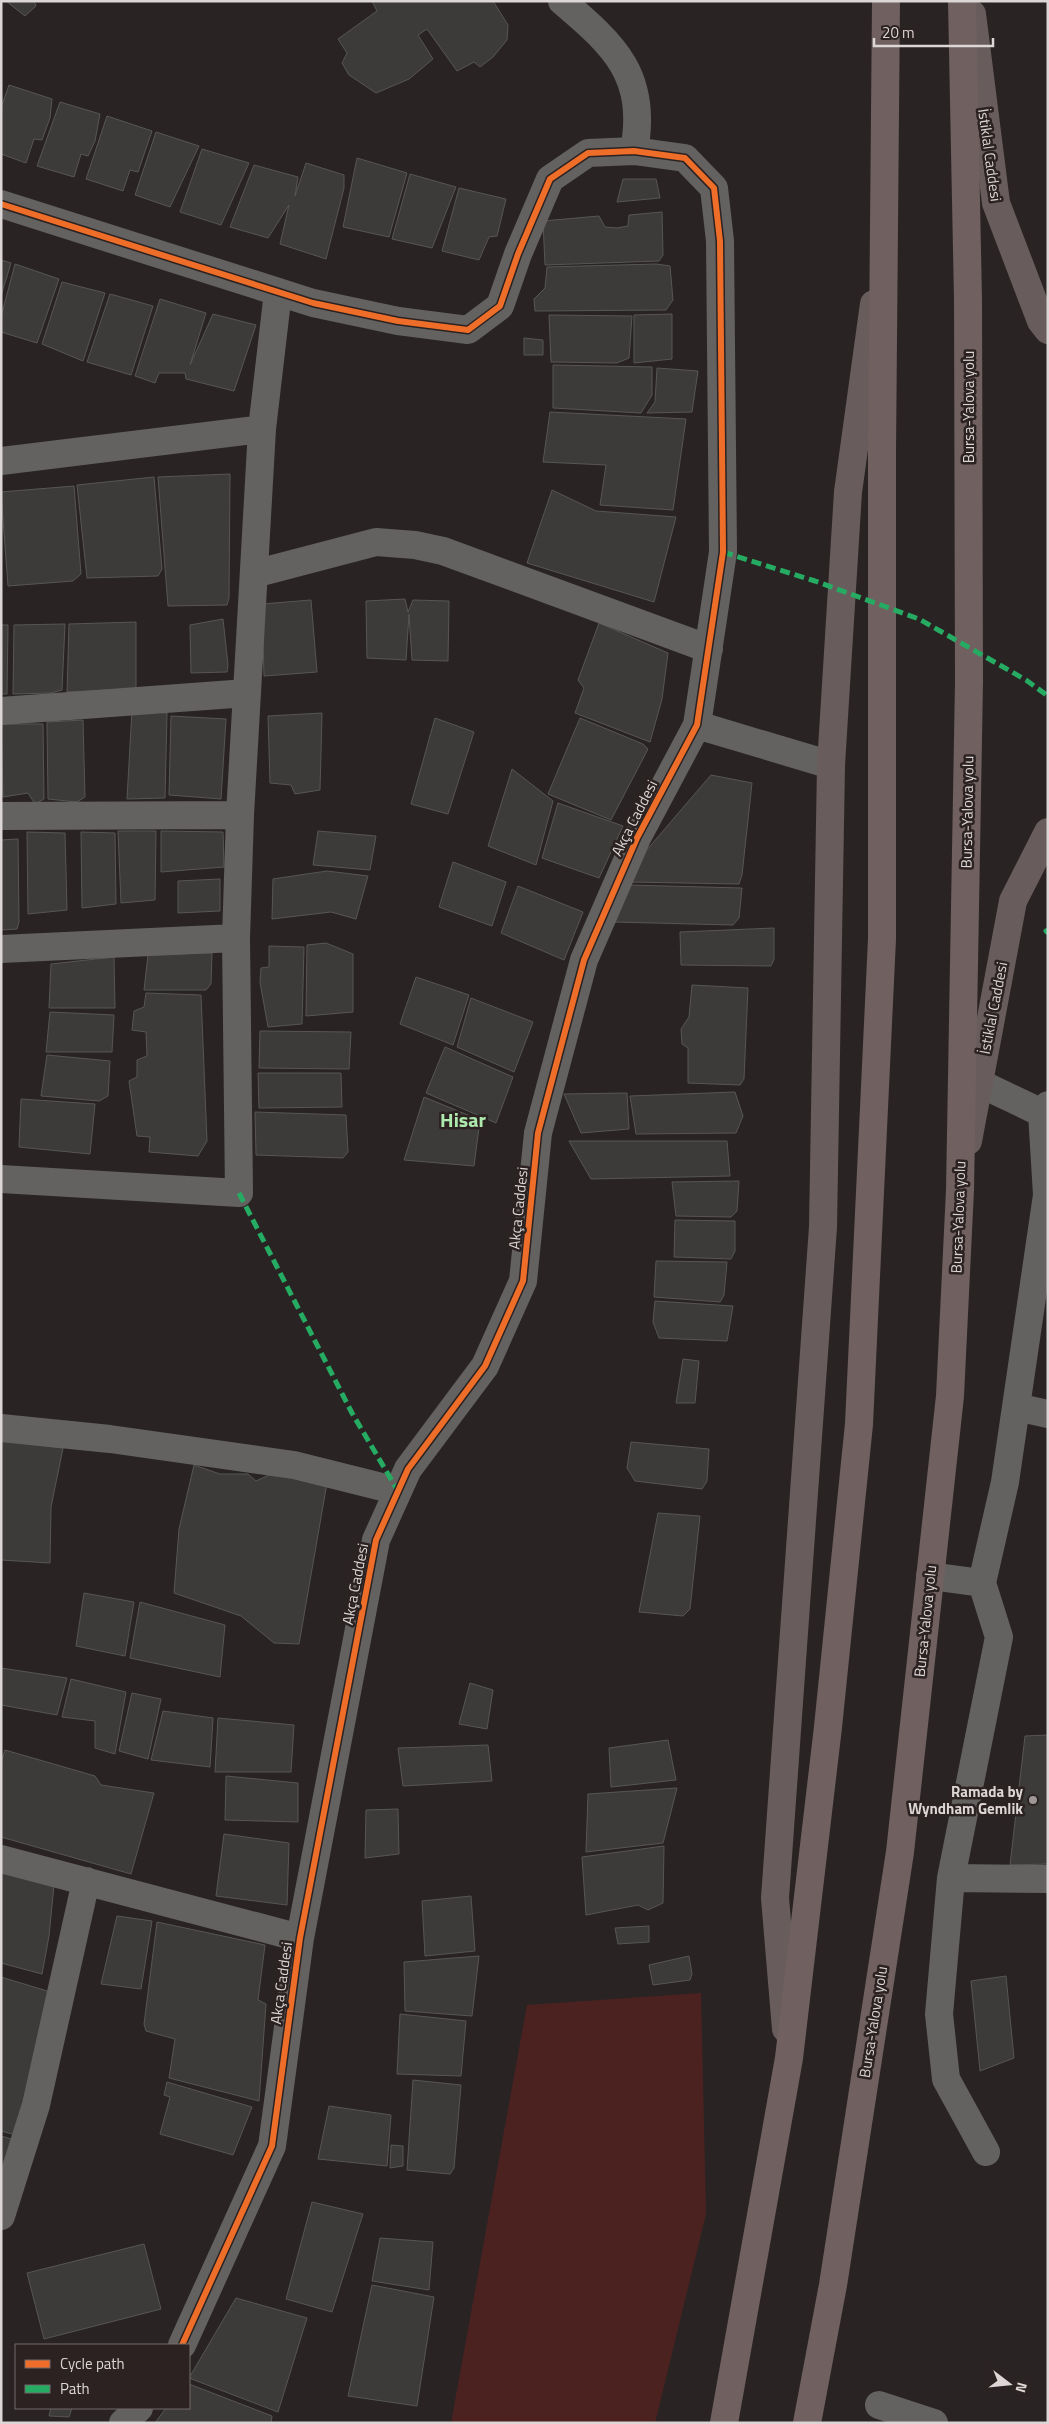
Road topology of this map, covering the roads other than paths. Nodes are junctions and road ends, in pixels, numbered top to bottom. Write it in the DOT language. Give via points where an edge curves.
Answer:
graph roads {
  1 [pos="562,1"];
  2 [pos="886,1"];
  3 [pos="962,1"];
  4 [pos="971,1"];
  5 [pos="634,151"];
  6 [pos="1,204"];
  7 [pos="883,241"];
  8 [pos="278,292"];
  9 [pos="1048,330"];
  10 [pos="262,429"];
  11 [pos="1,461"];
  12 [pos="254,574"];
  13 [pos="709,649"];
  14 [pos="247,693"];
  15 [pos="1,711"];
  16 [pos="697,725"];
  17 [pos="831,765"];
  18 [pos="240,815"];
  19 [pos="1,816"];
  20 [pos="1048,832"];
  21 [pos="236,938"];
  22 [pos="1,949"];
  23 [pos="962,1060"];
  24 [pos="979,1083"];
  25 [pos="1045,1109"];
  26 [pos="1046,1163"];
  27 [pos="1,1179"];
  28 [pos="960,1190"];
  29 [pos="1016,1407"];
  30 [pos="1048,1414"];
  31 [pos="1,1428"];
  32 [pos="398,1491"];
  33 [pos="930,1576"];
  34 [pos="982,1583"];
  35 [pos="1,1859"];
  36 [pos="951,1878"];
  37 [pos="1048,1879"];
  38 [pos="86,1881"];
  39 [pos="300,1938"];
  40 [pos="789,2058"];
  41 [pos="986,2152"];
  42 [pos="1,2216"];
  43 [pos="182,2344"];
  44 [pos="879,2405"];
  45 [pos="138,2409"];
  46 [pos="123,2423"];
  47 [pos="724,2423"];
  48 [pos="807,2423"];
  49 [pos="934,2423"];
  1 -- 5 [label="street" via="615,50 627,71 637,111 638,132"];
  2 -- 7 [label="highway"];
  3 -- 23 [label="highway, Bursa-Yalova yolu" via="970,682"];
  4 -- 9 [label="main road, İstiklal Caddesi" via="996,203 1041,321"];
  5 -- 8 [label="street, Akça Caddesi" via="588,153 550,179 500,306 468,330 398,321"];
  5 -- 13 [label="street, Akça Caddesi" via="685,158 714,188 720,240 723,552"];
  6 -- 8 [label="street, Akça Caddesi"];
  7 -- 17 [label="main road" via="848,492"];
  7 -- 40 [label="highway" via="882,939 859,1424"];
  8 -- 10 [label="street"];
  10 -- 11 [label="street"];
  10 -- 12 [label="street"];
  12 -- 13 [label="street" via="376,542 415,545 442,551"];
  12 -- 14 [label="street"];
  13 -- 16 [label="street, Akça Caddesi"];
  14 -- 15 [label="street"];
  14 -- 18 [label="street"];
  16 -- 17 [label="street"];
  16 -- 32 [label="street, Akça Caddesi" via="637,838 584,960 538,1133 523,1282 485,1366 408,1469"];
  17 -- 40 [label="main road" via="822,1227 775,1898"];
  18 -- 19 [label="street"];
  18 -- 21 [label="street"];
  20 -- 24 [label="main road, İstiklal Caddesi" via="1014,901"];
  21 -- 22 [label="street"];
  21 -- 27 [label="street" via="238,1193"];
  23 -- 24 [label="street"];
  23 -- 28 [label="highway, Bursa-Yalova yolu"];
  24 -- 25 [label="street"];
  24 -- 28 [label="main road, İstiklal Caddesi"];
  25 -- 26 [label="street"];
  26 -- 29 [label="street" via="1047,1195"];
  28 -- 33 [label="highway, Bursa-Yalova yolu" via="950,1396"];
  29 -- 30 [label="street"];
  29 -- 34 [label="street" via="1005,1482"];
  31 -- 32 [label="street" via="110,1439 294,1465"];
  32 -- 39 [label="street, Akça Caddesi" via="376,1540"];
  33 -- 34 [label="street"];
  33 -- 48 [label="highway, Bursa-Yalova yolu" via="900,1852 833,2285"];
  34 -- 36 [label="street" via="999,1637"];
  35 -- 38 [label="street"];
  36 -- 37 [label="street"];
  36 -- 41 [label="street" via="939,2014 946,2079"];
  38 -- 39 [label="street"];
  38 -- 42 [label="street" via="36,2104"];
  39 -- 43 [label="street, Akça Caddesi" via="272,2146"];
  40 -- 47 [label="highway"];
  44 -- 49 [label="street"];
  45 -- 46 [label="street"];
}
